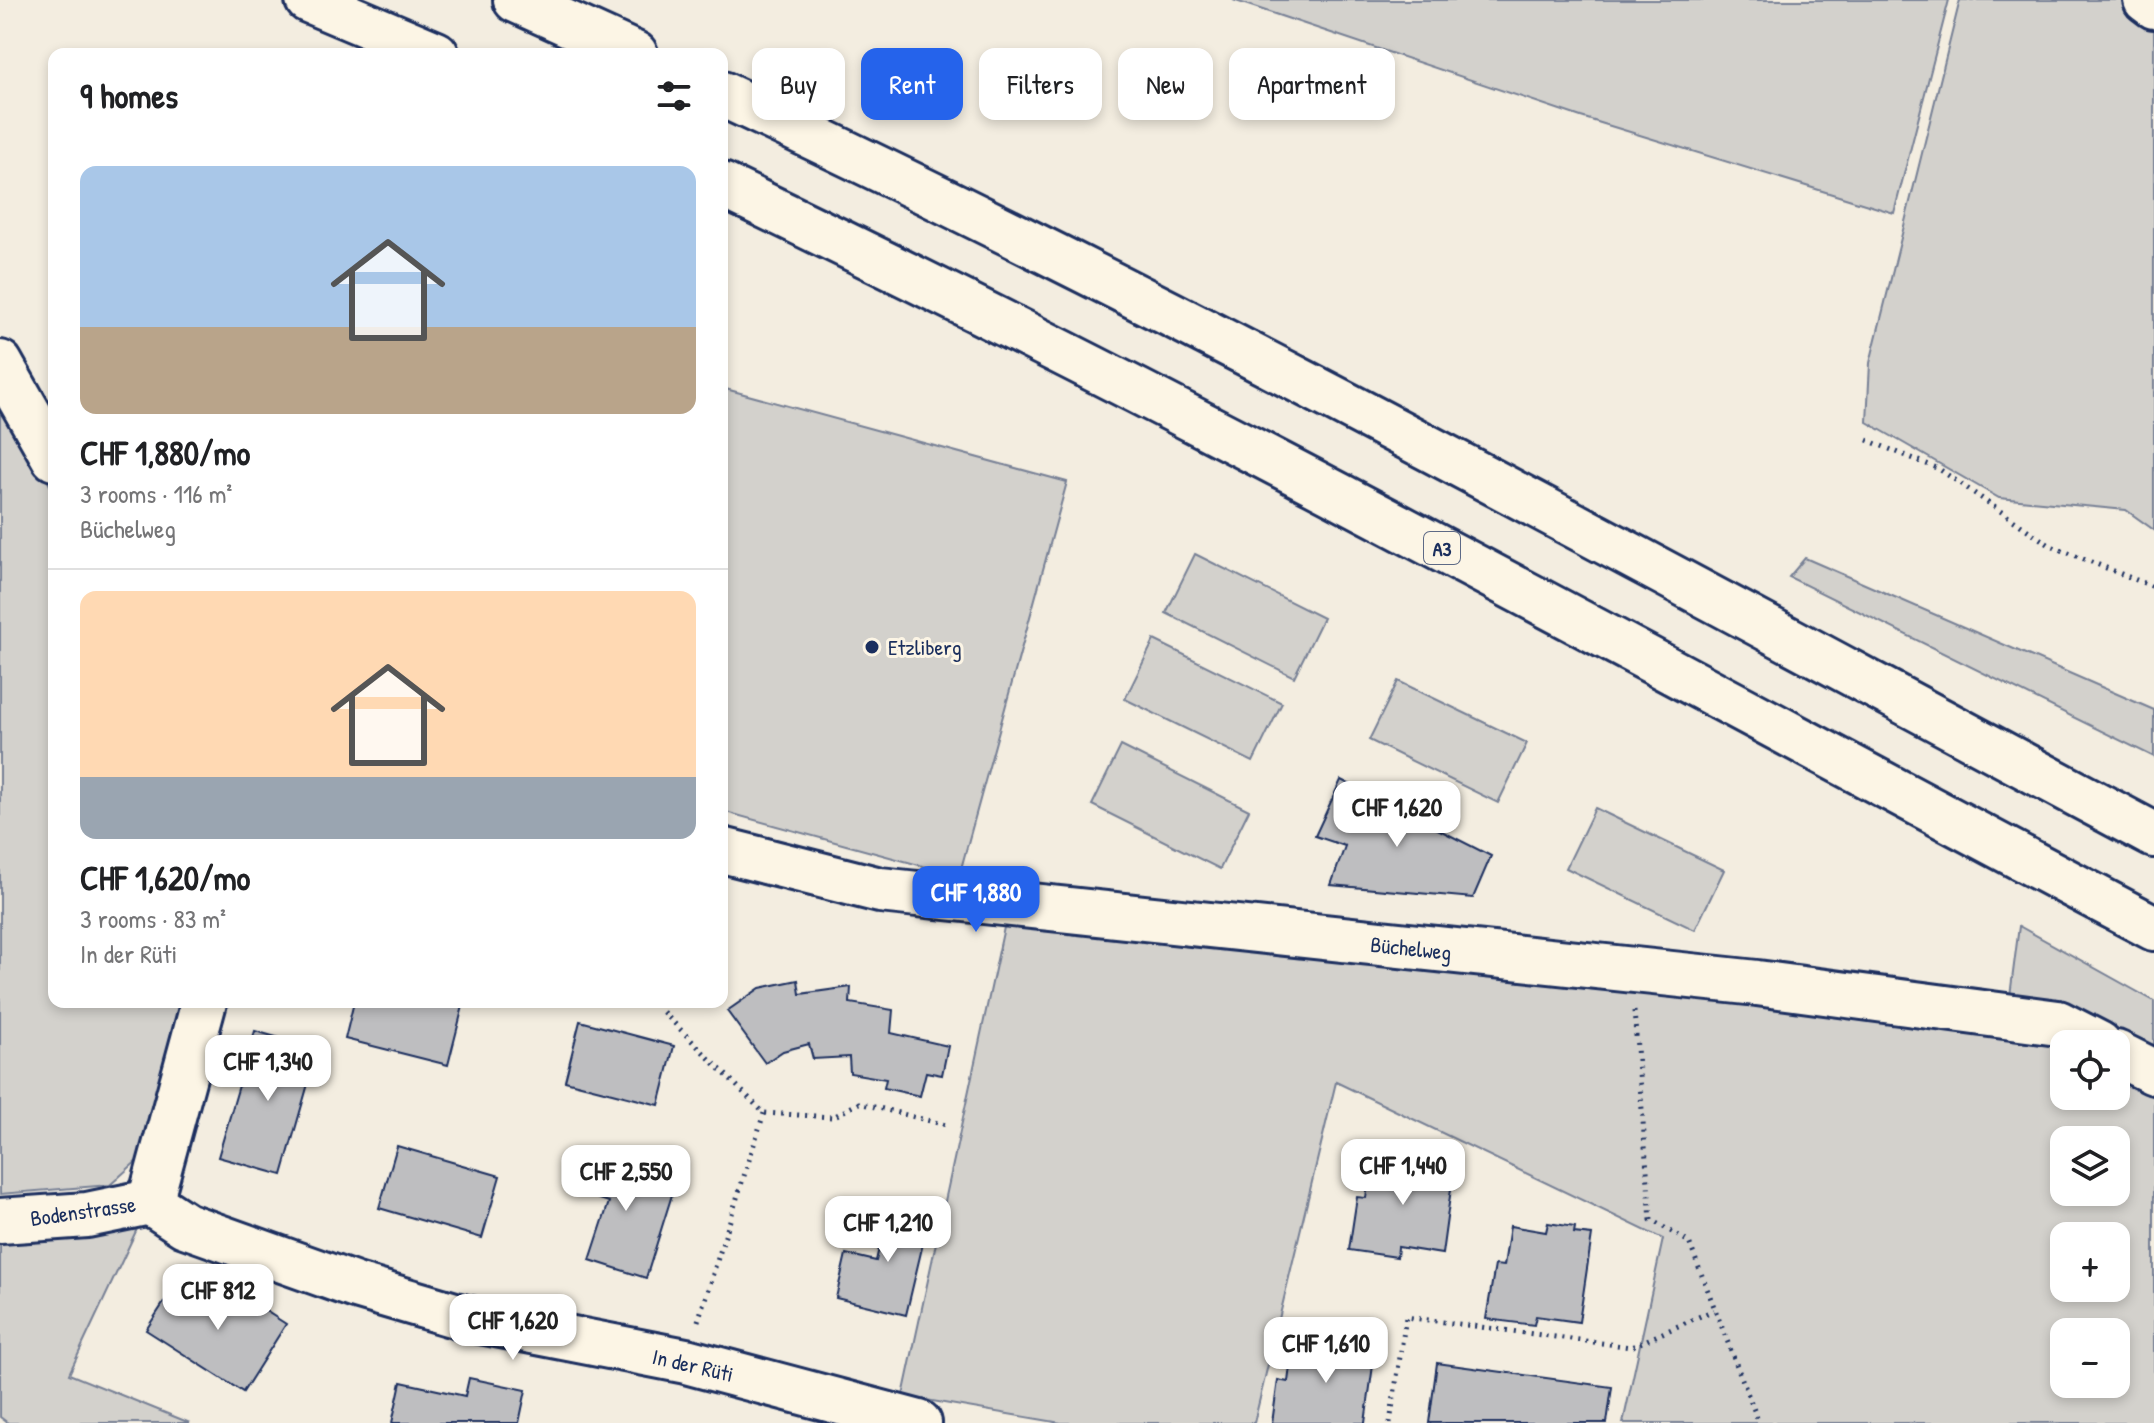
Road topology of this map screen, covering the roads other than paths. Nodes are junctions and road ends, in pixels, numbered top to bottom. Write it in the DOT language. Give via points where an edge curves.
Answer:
graph roads {
  1 [pos="308,0"];
  2 [pos="516,0"];
  3 [pos="2146,0"];
  4 [pos="2154,6"];
  5 [pos="422,48"];
  6 [pos="622,48"];
  7 [pos="728,97"];
  8 [pos="728,188"];
  9 [pos="0,363"];
  10 [pos="48,447"];
  11 [pos="2154,835"];
  12 [pos="728,852"];
  13 [pos="2154,928"];
  14 [pos="202,1008"];
  15 [pos="2072,1030"];
  16 [pos="2130,1060"];
  17 [pos="2154,1072"];
  18 [pos="150,1202"];
  19 [pos="0,1221"];
  20 [pos="919,1423"];
  1 -- 5 [label="main road"];
  2 -- 6 [label="main road"];
  3 -- 4 [label="main road"];
  7 -- 11 [label="main road" via="1290,375"];
  8 -- 13 [label="main road, A3" via="1266,456"];
  9 -- 10 [label="main road"];
  12 -- 15 [label="main road, Büchelweg" via="880,890 1757,983 2058,1023"];
  14 -- 18 [label="main road, Bodenstrasse"];
  16 -- 17 [label="main road"];
  18 -- 19 [label="main road, Bodenstrasse" via="87,1215"];
  18 -- 20 [label="main road, In der Rüti" via="185,1225 465,1318 686,1361"];
}
